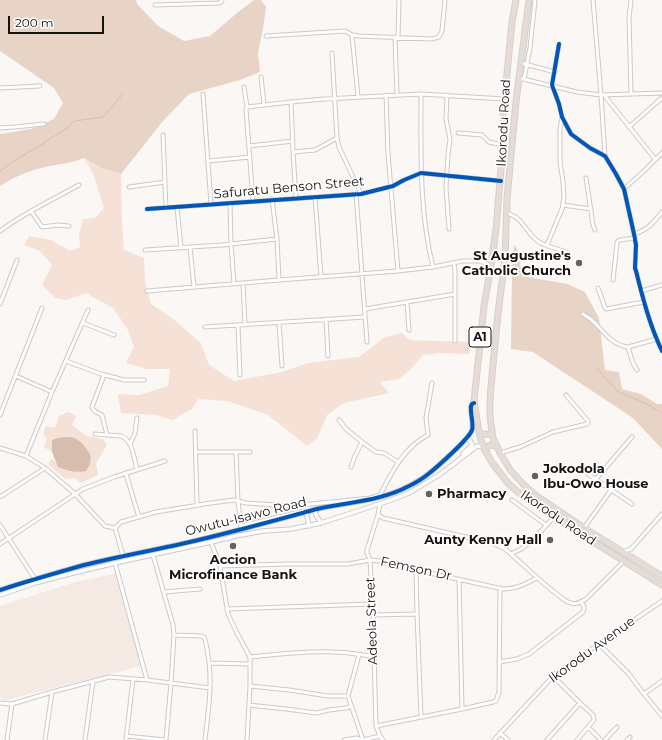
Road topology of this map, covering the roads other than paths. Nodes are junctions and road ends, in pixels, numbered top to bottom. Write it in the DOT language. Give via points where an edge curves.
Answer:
graph roads {
  1 [pos="181,0"];
  2 [pos="222,0"];
  3 [pos="399,0"];
  4 [pos="445,0"];
  5 [pos="516,0"];
  6 [pos="529,0"];
  7 [pos="535,0"];
  8 [pos="593,0"];
  9 [pos="631,0"];
  10 [pos="181,4"];
  11 [pos="155,5"];
  12 [pos="352,35"];
  13 [pos="266,36"];
  14 [pos="397,37"];
  15 [pos="559,44"];
  16 [pos="332,53"];
  17 [pos="521,64"];
  18 [pos="527,65"];
  19 [pos="555,72"];
  20 [pos="261,77"];
  21 [pos="522,78"];
  22 [pos="552,85"];
  23 [pos="40,86"];
  24 [pos="244,87"];
  25 [pos="0,88"];
  26 [pos="662,92"];
  27 [pos="203,94"];
  28 [pos="420,94"];
  29 [pos="631,94"];
  30 [pos="397,95"];
  31 [pos="447,95"];
  32 [pos="603,95"];
  33 [pos="386,96"];
  34 [pos="358,97"];
  35 [pos="335,98"];
  36 [pos="662,98"];
  37 [pos="505,99"];
  38 [pos="291,102"];
  39 [pos="264,104"];
  40 [pos="247,107"];
  41 [pos="562,117"];
  42 [pos="44,124"];
  43 [pos="629,127"];
  44 [pos="0,128"];
  45 [pos="458,133"];
  46 [pos="163,135"];
  47 [pos="337,138"];
  48 [pos="293,141"];
  49 [pos="503,145"];
  50 [pos="249,146"];
  51 [pos="293,152"];
  52 [pos="662,153"];
  53 [pos="605,156"];
  54 [pos="250,157"];
  55 [pos="655,160"];
  56 [pos="208,161"];
  57 [pos="421,172"];
  58 [pos="446,175"];
  59 [pos="586,178"];
  60 [pos="501,181"];
  61 [pos="165,182"];
  62 [pos="79,185"];
  63 [pos="129,187"];
  64 [pos="390,187"];
  65 [pos="624,189"];
  66 [pos="356,194"];
  67 [pos="361,194"];
  68 [pos="315,197"];
  69 [pos="296,198"];
  70 [pos="272,200"];
  71 [pos="253,201"];
  72 [pos="230,203"];
  73 [pos="212,204"];
  74 [pos="563,204"];
  75 [pos="177,207"];
  76 [pos="166,208"];
  77 [pos="147,209"];
  78 [pos="591,209"];
  79 [pos="31,211"];
  80 [pos="506,212"];
  81 [pos="662,212"];
  82 [pos="69,226"];
  83 [pos="449,229"];
  84 [pos="595,230"];
  85 [pos="0,231"];
  86 [pos="634,234"];
  87 [pos="635,238"];
  88 [pos="276,239"];
  89 [pos="231,244"];
  90 [pos="547,246"];
  91 [pos="190,247"];
  92 [pos="181,248"];
  93 [pos="145,250"];
  94 [pos="567,252"];
  95 [pos="17,260"];
  96 [pos="454,263"];
  97 [pos="491,265"];
  98 [pos="432,267"];
  99 [pos="398,271"];
  100 [pos="362,274"];
  101 [pos="321,276"];
  102 [pos="280,280"];
  103 [pos="613,280"];
  104 [pos="243,283"];
  105 [pos="234,284"];
  106 [pos="662,285"];
  107 [pos="194,287"];
  108 [pos="598,288"];
  109 [pos="147,291"];
  110 [pos="641,291"];
  111 [pos="455,294"];
  112 [pos="407,302"];
  113 [pos="644,302"];
  114 [pos="0,304"];
  115 [pos="42,308"];
  116 [pos="365,309"];
  117 [pos="88,310"];
  118 [pos="583,314"];
  119 [pos="365,317"];
  120 [pos="326,319"];
  121 [pos="83,323"];
  122 [pos="279,323"];
  123 [pos="246,325"];
  124 [pos="238,326"];
  125 [pos="205,328"];
  126 [pos="409,330"];
  127 [pos="114,335"];
  128 [pos="656,339"];
  129 [pos="455,341"];
  130 [pos="367,342"];
  131 [pos="628,347"];
  132 [pos="662,352"];
  133 [pos="328,356"];
  134 [pos="66,361"];
  135 [pos="282,366"];
  136 [pos="637,370"];
  137 [pos="104,375"];
  138 [pos="240,375"];
  139 [pos="16,376"];
  140 [pos="144,380"];
  141 [pos="432,383"];
  142 [pos="52,392"];
  143 [pos="566,395"];
  144 [pos="474,403"];
  145 [pos="0,415"];
  146 [pos="137,418"];
  147 [pos="339,420"];
  148 [pos="195,431"];
  149 [pos="492,431"];
  150 [pos="479,432"];
  151 [pos="95,434"];
  152 [pos="107,435"];
  153 [pos="632,437"];
  154 [pos="465,440"];
  155 [pos="362,442"];
  156 [pos="130,444"];
  157 [pos="497,446"];
  158 [pos="483,447"];
  159 [pos="0,448"];
  160 [pos="196,452"];
  161 [pos="236,452"];
  162 [pos="250,452"];
  163 [pos="486,452"];
  164 [pos="500,452"];
  165 [pos="26,456"];
  166 [pos="165,462"];
  167 [pos="398,462"];
  168 [pos="451,466"];
  169 [pos="350,467"];
  170 [pos="45,468"];
  171 [pos="137,470"];
  172 [pos="126,474"];
  173 [pos="588,474"];
  174 [pos="596,479"];
  175 [pos="611,490"];
  176 [pos="75,494"];
  177 [pos="380,496"];
  178 [pos="0,497"];
  179 [pos="512,500"];
  180 [pos="238,502"];
  181 [pos="326,502"];
  182 [pos="380,503"];
  183 [pos="198,504"];
  184 [pos="632,504"];
  185 [pos="315,510"];
  186 [pos="306,512"];
  187 [pos="662,514"];
  188 [pos="378,515"];
  189 [pos="139,517"];
  190 [pos="554,517"];
  191 [pos="321,523"];
  192 [pos="0,525"];
  193 [pos="546,525"];
  194 [pos="309,526"];
  195 [pos="241,527"];
  196 [pos="115,528"];
  197 [pos="584,528"];
  198 [pos="9,538"];
  199 [pos="211,542"];
  200 [pos="0,544"];
  201 [pos="624,553"];
  202 [pos="154,554"];
  203 [pos="512,554"];
  204 [pos="123,556"];
  205 [pos="370,560"];
  206 [pos="624,561"];
  207 [pos="115,563"];
  208 [pos="220,566"];
  209 [pos="416,570"];
  210 [pos="662,576"];
  211 [pos="459,578"];
  212 [pos="537,578"];
  213 [pos="35,579"];
  214 [pos="662,585"];
  215 [pos="500,588"];
  216 [pos="200,589"];
  217 [pos="0,590"];
  218 [pos="164,592"];
  219 [pos="0,594"];
  220 [pos="662,601"];
  221 [pos="582,602"];
  222 [pos="372,604"];
  223 [pos="227,609"];
  224 [pos="417,614"];
  225 [pos="373,615"];
  226 [pos="174,635"];
  227 [pos="599,644"];
  228 [pos="359,655"];
  229 [pos="374,656"];
  230 [pos="250,657"];
  231 [pos="499,662"];
  232 [pos="209,663"];
  233 [pos="250,664"];
  234 [pos="552,676"];
  235 [pos="133,679"];
  236 [pos="147,680"];
  237 [pos="93,681"];
  238 [pos="662,681"];
  239 [pos="171,683"];
  240 [pos="250,686"];
  241 [pos="210,688"];
  242 [pos="52,692"];
  243 [pos="644,694"];
  244 [pos="348,696"];
  245 [pos="0,703"];
  246 [pos="12,704"];
  247 [pos="580,704"];
  248 [pos="249,705"];
  249 [pos="351,706"];
  250 [pos="462,709"];
  251 [pos="662,716"];
  252 [pos="421,717"];
  253 [pos="376,726"];
  254 [pos="588,727"];
  255 [pos="616,727"];
  256 [pos="500,733"];
  257 [pos="380,736"];
  258 [pos="630,737"];
  259 [pos="126,738"];
  260 [pos="374,739"];
  261 [pos="6,740"];
  262 [pos="45,740"];
  263 [pos="85,740"];
  264 [pos="165,740"];
  265 [pos="206,740"];
  266 [pos="247,740"];
  267 [pos="344,740"];
  268 [pos="363,740"];
  269 [pos="383,740"];
  270 [pos="494,740"];
  271 [pos="508,740"];
  272 [pos="547,740"];
  273 [pos="577,740"];
  274 [pos="601,740"];
  275 [pos="605,740"];
  276 [pos="627,740"];
  1 -- 10 [label="street"];
  2 -- 10 [label="street" via="219,3"];
  3 -- 14 [label="street"];
  4 -- 14 [label="street" via="442,31 439,37 432,40"];
  5 -- 37 [label="highway, Ikorodu Road / A1"];
  6 -- 17 [label="highway, Ikorodu Road / A1"];
  7 -- 18 [label="street"];
  8 -- 32 [label="street"];
  9 -- 29 [label="street"];
  10 -- 11 [label="street"];
  12 -- 13 [label="street" via="345,31"];
  12 -- 14 [label="street"];
  12 -- 34 [label="street"];
  14 -- 30 [label="street"];
  15 -- 19 [label="street"];
  16 -- 35 [label="street"];
  17 -- 18 [label="street"];
  17 -- 21 [label="highway, Ikorodu Road / A1"];
  18 -- 19 [label="street"];
  18 -- 21 [label="street"];
  19 -- 22 [label="street"];
  20 -- 39 [label="street"];
  21 -- 22 [label="street"];
  21 -- 80 [label="highway, Ikorodu Road / A1"];
  22 -- 32 [label="street" via="577,92"];
  22 -- 41 [label="street"];
  23 -- 25 [label="street"];
  24 -- 40 [label="street"];
  26 -- 29 [label="street"];
  27 -- 56 [label="street"];
  28 -- 30 [label="street"];
  28 -- 31 [label="street"];
  28 -- 57 [label="street"];
  29 -- 32 [label="street"];
  30 -- 33 [label="street"];
  31 -- 37 [label="street"];
  31 -- 58 [label="street" via="446,119 450,139"];
  32 -- 43 [label="street"];
  32 -- 53 [label="street"];
  33 -- 34 [label="street"];
  33 -- 64 [label="street"];
  34 -- 35 [label="street"];
  35 -- 38 [label="street"];
  35 -- 47 [label="street"];
  36 -- 43 [label="street"];
  37 -- 49 [label="highway, Ikorodu Road / A1"];
  38 -- 39 [label="street"];
  38 -- 48 [label="street"];
  39 -- 40 [label="street"];
  40 -- 50 [label="street"];
  41 -- 53 [label="street" via="570,134"];
  41 -- 74 [label="street" via="560,153"];
  42 -- 44 [label="street"];
  43 -- 55 [label="street"];
  45 -- 49 [label="street" via="482,135 489,142"];
  46 -- 61 [label="street"];
  47 -- 51 [label="street" via="315,150"];
  47 -- 67 [label="street"];
  48 -- 50 [label="street"];
  48 -- 51 [label="street"];
  49 -- 60 [label="highway, Ikorodu Road / A1"];
  50 -- 54 [label="street"];
  51 -- 69 [label="street"];
  52 -- 55 [label="street"];
  53 -- 65 [label="street"];
  54 -- 56 [label="street"];
  54 -- 71 [label="street"];
  55 -- 65 [label="street"];
  56 -- 73 [label="street"];
  57 -- 58 [label="street"];
  57 -- 64 [label="street, Safuratu Benson Street"];
  57 -- 98 [label="street" via="426,239"];
  58 -- 60 [label="street"];
  58 -- 83 [label="street"];
  59 -- 78 [label="street"];
  60 -- 97 [label="highway, Ikorodu Road / A1"];
  61 -- 63 [label="street"];
  61 -- 76 [label="street"];
  62 -- 79 [label="street"];
  64 -- 67 [label="street, Safuratu Benson Street"];
  64 -- 99 [label="street"];
  65 -- 86 [label="street"];
  66 -- 67 [label="street, Safuratu Benson Street"];
  66 -- 68 [label="street, Safuratu Benson Street"];
  66 -- 100 [label="street"];
  68 -- 69 [label="street, Safuratu Benson Street"];
  68 -- 101 [label="street"];
  69 -- 70 [label="street, Safuratu Benson Street"];
  70 -- 71 [label="street, Safuratu Benson Street"];
  70 -- 88 [label="street"];
  71 -- 72 [label="street, Safuratu Benson Street"];
  72 -- 73 [label="street, Safuratu Benson Street"];
  72 -- 89 [label="street"];
  73 -- 75 [label="street, Safuratu Benson Street"];
  74 -- 78 [label="street"];
  74 -- 90 [label="street"];
  75 -- 76 [label="street, Safuratu Benson Street"];
  75 -- 92 [label="street"];
  76 -- 77 [label="street, Safuratu Benson Street"];
  78 -- 84 [label="street"];
  79 -- 82 [label="street" via="42,227"];
  79 -- 85 [label="street"];
  80 -- 90 [label="street" via="515,216 536,239"];
  80 -- 149 [label="highway, Ikorodu Road / A1" via="505,259 490,392"];
  81 -- 86 [label="street" via="644,231"];
  86 -- 87 [label="street"];
  87 -- 103 [label="street" via="618,241"];
  87 -- 110 [label="street" via="635,268"];
  88 -- 89 [label="street"];
  88 -- 102 [label="street"];
  89 -- 91 [label="street"];
  89 -- 105 [label="street"];
  90 -- 94 [label="street"];
  91 -- 92 [label="street"];
  91 -- 107 [label="street"];
  92 -- 93 [label="street"];
  95 -- 114 [label="street"];
  96 -- 97 [label="street" via="479,261"];
  96 -- 98 [label="street"];
  96 -- 111 [label="street"];
  97 -- 144 [label="highway, Ikorodu Road / A1"];
  98 -- 99 [label="street"];
  99 -- 100 [label="street"];
  100 -- 101 [label="street"];
  100 -- 116 [label="street"];
  101 -- 102 [label="street"];
  102 -- 104 [label="street"];
  104 -- 105 [label="street"];
  104 -- 123 [label="street"];
  105 -- 107 [label="street"];
  106 -- 110 [label="street"];
  107 -- 109 [label="street"];
  108 -- 113 [label="street" via="606,309"];
  110 -- 113 [label="street"];
  111 -- 112 [label="street"];
  111 -- 129 [label="street"];
  112 -- 116 [label="street"];
  112 -- 126 [label="street"];
  113 -- 128 [label="street"];
  115 -- 139 [label="street"];
  116 -- 119 [label="street"];
  117 -- 121 [label="street"];
  118 -- 131 [label="street" via="611,339"];
  119 -- 120 [label="street"];
  119 -- 130 [label="street"];
  120 -- 122 [label="street"];
  120 -- 133 [label="street"];
  121 -- 127 [label="street"];
  121 -- 134 [label="street"];
  122 -- 123 [label="street"];
  122 -- 135 [label="street"];
  123 -- 124 [label="street"];
  124 -- 125 [label="street"];
  124 -- 138 [label="street"];
  128 -- 131 [label="street"];
  128 -- 132 [label="street"];
  131 -- 136 [label="street"];
  134 -- 137 [label="street"];
  134 -- 142 [label="street"];
  137 -- 140 [label="street" via="124,380"];
  137 -- 152 [label="street" via="92,407 95,412 102,415"];
  139 -- 142 [label="street"];
  139 -- 145 [label="street"];
  141 -- 167 [label="street" via="426,418 428,435"];
  142 -- 165 [label="street"];
  143 -- 164 [label="street" via="588,421 587,424 552,432 520,447"];
  144 -- 150 [label="highway, Ikorodu Road / A1"];
  144 -- 154 [label="street, Owutu-Isawo Road" via="471,406 472,431"];
  146 -- 156 [label="street"];
  147 -- 155 [label="street"];
  148 -- 160 [label="street"];
  149 -- 150 [label="highway" via="490,434"];
  149 -- 157 [label="highway, Ikorodu Road / A1"];
  150 -- 158 [label="highway, Ikorodu Road / A1"];
  151 -- 152 [label="street"];
  152 -- 156 [label="street" via="124,437"];
  153 -- 174 [label="street"];
  154 -- 168 [label="street" via="470,440 472,446"];
  154 -- 177 [label="street, Owutu-Isawo Road" via="427,475 410,486"];
  155 -- 167 [label="street"];
  155 -- 169 [label="street"];
  156 -- 171 [label="street"];
  157 -- 163 [label="highway" via="490,445"];
  157 -- 164 [label="highway, Ikorodu Road / A1"];
  158 -- 163 [label="highway, Ikorodu Road / A1"];
  158 -- 168 [label="street, Owutu-Isawo Road" via="478,446"];
  159 -- 165 [label="street"];
  160 -- 161 [label="street"];
  160 -- 183 [label="street"];
  161 -- 162 [label="street"];
  161 -- 180 [label="street"];
  163 -- 190 [label="highway, Ikorodu Road / A1" via="515,490"];
  164 -- 197 [label="highway, Ikorodu Road / A1" via="511,471 535,496"];
  165 -- 170 [label="street"];
  166 -- 171 [label="street"];
  167 -- 177 [label="street"];
  168 -- 182 [label="street, Owutu-Isawo Road" via="409,493"];
  170 -- 176 [label="street"];
  170 -- 178 [label="street"];
  171 -- 172 [label="street"];
  172 -- 176 [label="street"];
  172 -- 189 [label="street"];
  173 -- 174 [label="street"];
  174 -- 175 [label="street"];
  175 -- 184 [label="street"];
  175 -- 197 [label="street"];
  176 -- 196 [label="street" via="105,526"];
  176 -- 198 [label="street"];
  177 -- 181 [label="street"];
  177 -- 185 [label="street, Owutu-Isawo Road"];
  179 -- 193 [label="street"];
  180 -- 181 [label="street" via="286,506"];
  180 -- 183 [label="street" via="230,500"];
  180 -- 195 [label="street"];
  181 -- 195 [label="street" via="323,506"];
  182 -- 188 [label="street, Adeola Street"];
  182 -- 191 [label="street, Owutu-Isawo Road"];
  183 -- 189 [label="street"];
  185 -- 186 [label="street, Owutu-Isawo Road"];
  185 -- 191 [label="street"];
  186 -- 194 [label="street"];
  186 -- 195 [label="street, Owutu-Isawo Road"];
  187 -- 201 [label="street" via="631,549"];
  188 -- 203 [label="street" via="396,522 493,543"];
  188 -- 205 [label="street, Adeola Street" via="367,550"];
  189 -- 196 [label="street" via="121,522"];
  190 -- 193 [label="street"];
  190 -- 206 [label="highway, Ikorodu Road / A1"];
  191 -- 194 [label="street, Owutu-Isawo Road"];
  192 -- 198 [label="street"];
  193 -- 203 [label="street" via="532,541"];
  194 -- 199 [label="street, Owutu-Isawo Road" via="241,535"];
  195 -- 204 [label="street, Owutu-Isawo Road" via="182,544"];
  196 -- 204 [label="street"];
  197 -- 201 [label="highway, Ikorodu Road / A1"];
  198 -- 200 [label="street"];
  198 -- 213 [label="street"];
  199 -- 202 [label="street, Owutu-Isawo Road"];
  199 -- 208 [label="street"];
  201 -- 210 [label="highway, Ikorodu Road / A1"];
  202 -- 207 [label="street, Owutu-Isawo Road"];
  202 -- 218 [label="street"];
  203 -- 212 [label="street"];
  204 -- 213 [label="street, Owutu-Isawo Road"];
  205 -- 208 [label="street, Femson Dr" via="348,564"];
  205 -- 209 [label="street, Femson Dr"];
  205 -- 222 [label="street, Adeola Street"];
  206 -- 214 [label="highway, Ikorodu Road / A1"];
  206 -- 221 [label="street"];
  207 -- 219 [label="street, Owutu-Isawo Road"];
  207 -- 236 [label="street"];
  208 -- 223 [label="street"];
  209 -- 211 [label="street, Femson Dr"];
  209 -- 224 [label="street"];
  211 -- 215 [label="street, Femson Dr"];
  211 -- 250 [label="street"];
  212 -- 215 [label="street, Femson Dr" via="519,587"];
  212 -- 221 [label="street" via="570,603"];
  213 -- 217 [label="street, Owutu-Isawo Road"];
  215 -- 231 [label="street"];
  216 -- 218 [label="street"];
  218 -- 226 [label="street" via="174,625"];
  220 -- 227 [label="street, Ikorodu Avenue"];
  221 -- 231 [label="street" via="583,612 529,654"];
  222 -- 223 [label="street"];
  222 -- 225 [label="street, Adeola Street"];
  223 -- 230 [label="street" via="236,634"];
  224 -- 225 [label="street"];
  224 -- 252 [label="street"];
  225 -- 229 [label="street, Adeola Street"];
  226 -- 232 [label="street" via="204,637"];
  226 -- 239 [label="street"];
  227 -- 234 [label="street, Ikorodu Avenue"];
  227 -- 243 [label="street" via="628,673"];
  228 -- 229 [label="street"];
  228 -- 230 [label="street" via="326,652"];
  228 -- 244 [label="street"];
  229 -- 253 [label="street, Adeola Street"];
  230 -- 233 [label="street"];
  231 -- 250 [label="street" via="499,692 496,701"];
  232 -- 233 [label="street"];
  232 -- 241 [label="street"];
  233 -- 240 [label="street"];
  234 -- 247 [label="street"];
  234 -- 256 [label="street, Ikorodu Avenue"];
  235 -- 236 [label="street"];
  235 -- 237 [label="street" via="109,677"];
  235 -- 259 [label="street"];
  236 -- 239 [label="street"];
  237 -- 242 [label="street"];
  237 -- 263 [label="street"];
  238 -- 243 [label="street"];
  239 -- 241 [label="street"];
  239 -- 264 [label="street"];
  240 -- 244 [label="street"];
  240 -- 248 [label="street"];
  241 -- 265 [label="street"];
  242 -- 246 [label="street"];
  242 -- 262 [label="street"];
  243 -- 251 [label="street"];
  244 -- 249 [label="street"];
  245 -- 246 [label="street"];
  246 -- 261 [label="street"];
  247 -- 254 [label="street" via="593,715 594,720"];
  247 -- 272 [label="street"];
  248 -- 249 [label="street" via="313,713"];
  248 -- 266 [label="street"];
  249 -- 268 [label="street"];
  250 -- 252 [label="street"];
  252 -- 253 [label="street"];
  253 -- 257 [label="street, Adeola Street"];
  254 -- 273 [label="street"];
  254 -- 274 [label="street"];
  255 -- 275 [label="street"];
  256 -- 270 [label="street, Ikorodu Avenue"];
  256 -- 271 [label="street"];
  257 -- 260 [label="street"];
  257 -- 269 [label="street, Adeola Street"];
  258 -- 276 [label="street"];
  259 -- 264 [label="street"];
  260 -- 268 [label="street"];
  267 -- 268 [label="street"];
}
